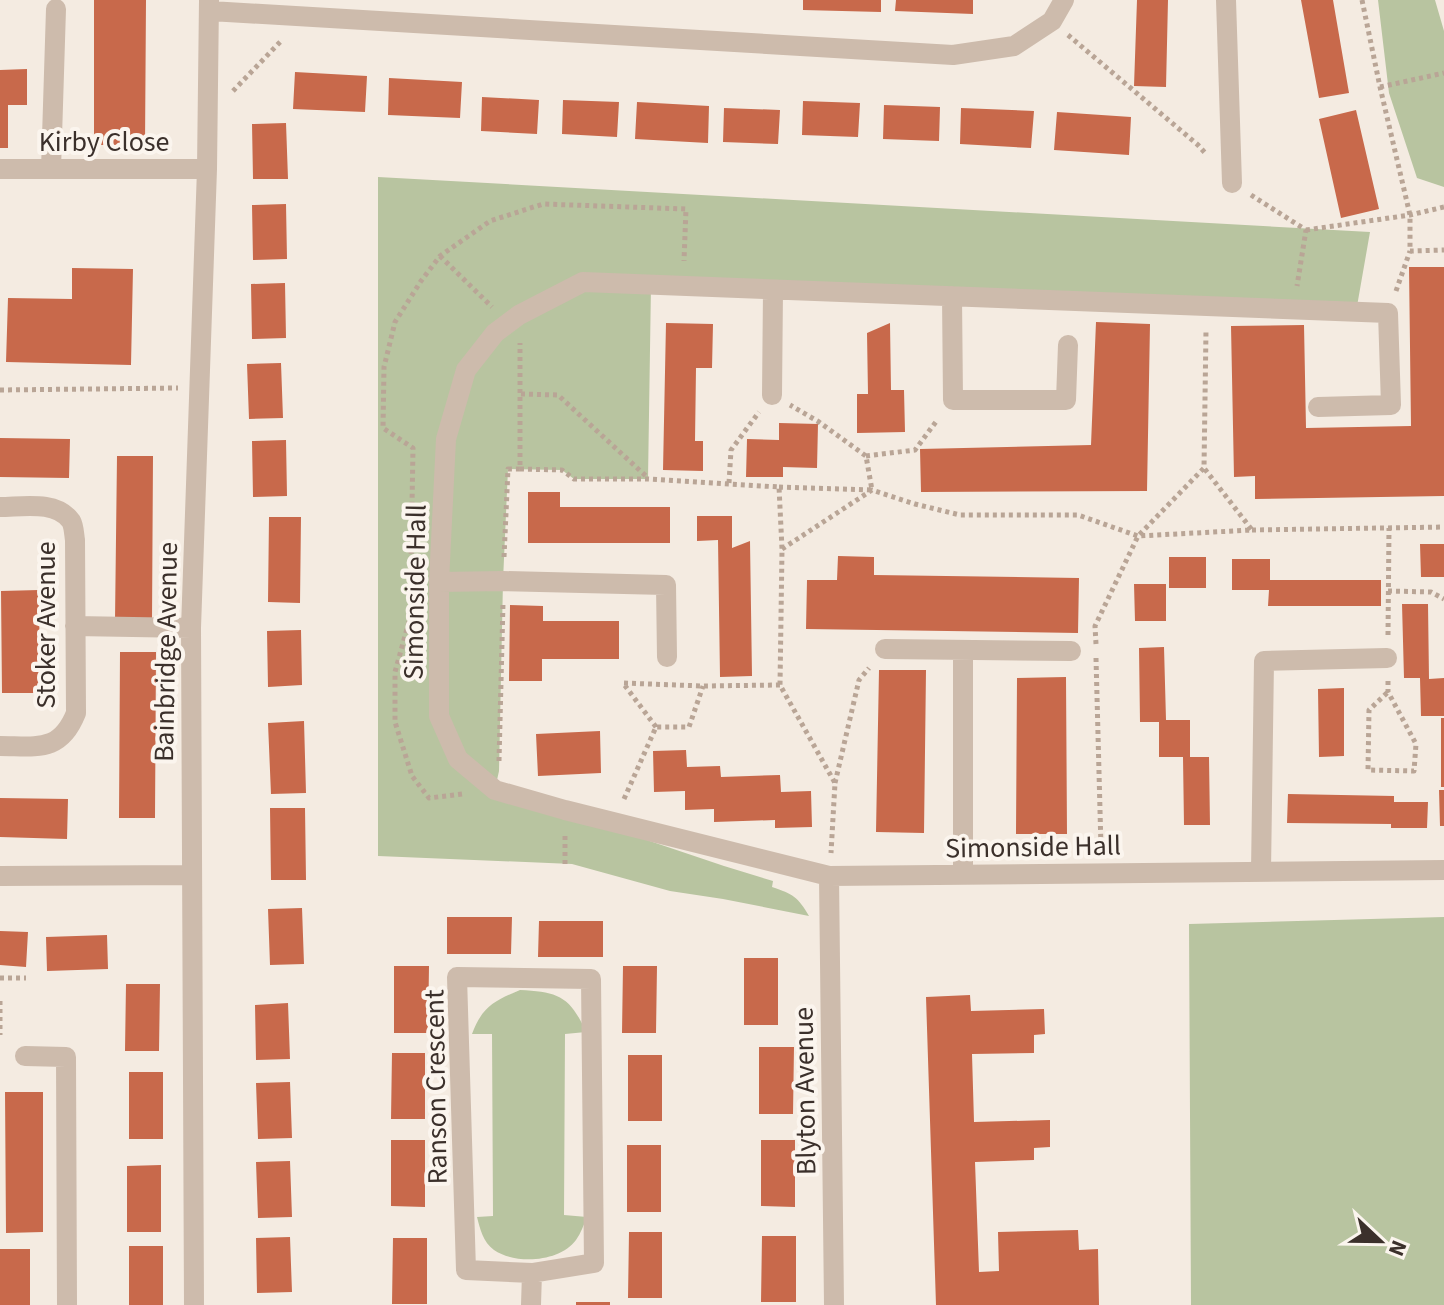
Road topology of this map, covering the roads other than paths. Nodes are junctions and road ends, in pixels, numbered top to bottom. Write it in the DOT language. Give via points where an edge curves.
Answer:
graph roads {
  1 [pos="1064,0"];
  2 [pos="1226,0"];
  3 [pos="210,5"];
  4 [pos="56,9"];
  5 [pos="0,169"];
  6 [pos="51,169"];
  7 [pos="207,169"];
  8 [pos="1232,183"];
  9 [pos="773,290"];
  10 [pos="952,296"];
  11 [pos="1068,345"];
  12 [pos="772,395"];
  13 [pos="1318,407"];
  14 [pos="0,507"];
  15 [pos="439,582"];
  16 [pos="75,626"];
  17 [pos="191,628"];
  18 [pos="885,649"];
  19 [pos="963,650"];
  20 [pos="1071,651"];
  21 [pos="667,657"];
  22 [pos="1387,658"];
  23 [pos="0,746"];
  24 [pos="1444,870"];
  25 [pos="1261,872"];
  26 [pos="192,875"];
  27 [pos="963,875"];
  28 [pos="0,876"];
  29 [pos="829,876"];
  30 [pos="25,1056"];
  31 [pos="532,1273"];
  32 [pos="67,1305"];
  33 [pos="194,1305"];
  34 [pos="531,1305"];
  35 [pos="834,1305"];
  1 -- 3 [label="street" via="1052,21 1014,46 953,55 306,16"];
  2 -- 8 [label="street"];
  3 -- 7 [label="street, Bainbridge Avenue"];
  4 -- 6 [label="street"];
  5 -- 6 [label="street, Kirby Close"];
  6 -- 7 [label="street, Kirby Close"];
  7 -- 17 [label="street, Bainbridge Avenue"];
  9 -- 10 [label="street, Simonside Hall"];
  9 -- 12 [label="street"];
  9 -- 15 [label="street, Simonside Hall" via="583,282 495,333 466,370 446,439"];
  10 -- 11 [label="street" via="953,400 1066,400"];
  10 -- 13 [label="street, Simonside Hall" via="1388,313 1391,405"];
  14 -- 16 [label="street, Stoker Avenue" via="47,507 73,523"];
  15 -- 21 [label="street" via="666,585"];
  15 -- 29 [label="street, Simonside Hall" via="439,716 458,759 495,790"];
  16 -- 17 [label="street"];
  16 -- 23 [label="street, Stoker Avenue" via="76,713 70,728 43,746"];
  17 -- 26 [label="street, Bainbridge Avenue"];
  18 -- 19 [label="street"];
  19 -- 20 [label="street"];
  19 -- 27 [label="street"];
  22 -- 25 [label="street" via="1264,661"];
  24 -- 25 [label="street, Simonside Hall"];
  25 -- 27 [label="street, Simonside Hall"];
  26 -- 28 [label="street"];
  26 -- 33 [label="street, Bainbridge Avenue"];
  27 -- 29 [label="street, Simonside Hall"];
  29 -- 35 [label="street, Blyton Avenue"];
  30 -- 32 [label="street" via="66,1057"];
  31 -- 31 [label="street, Ranson Crescent" via="594,1263 591,979 457,977 466,1270"];
  31 -- 34 [label="street"];
}
